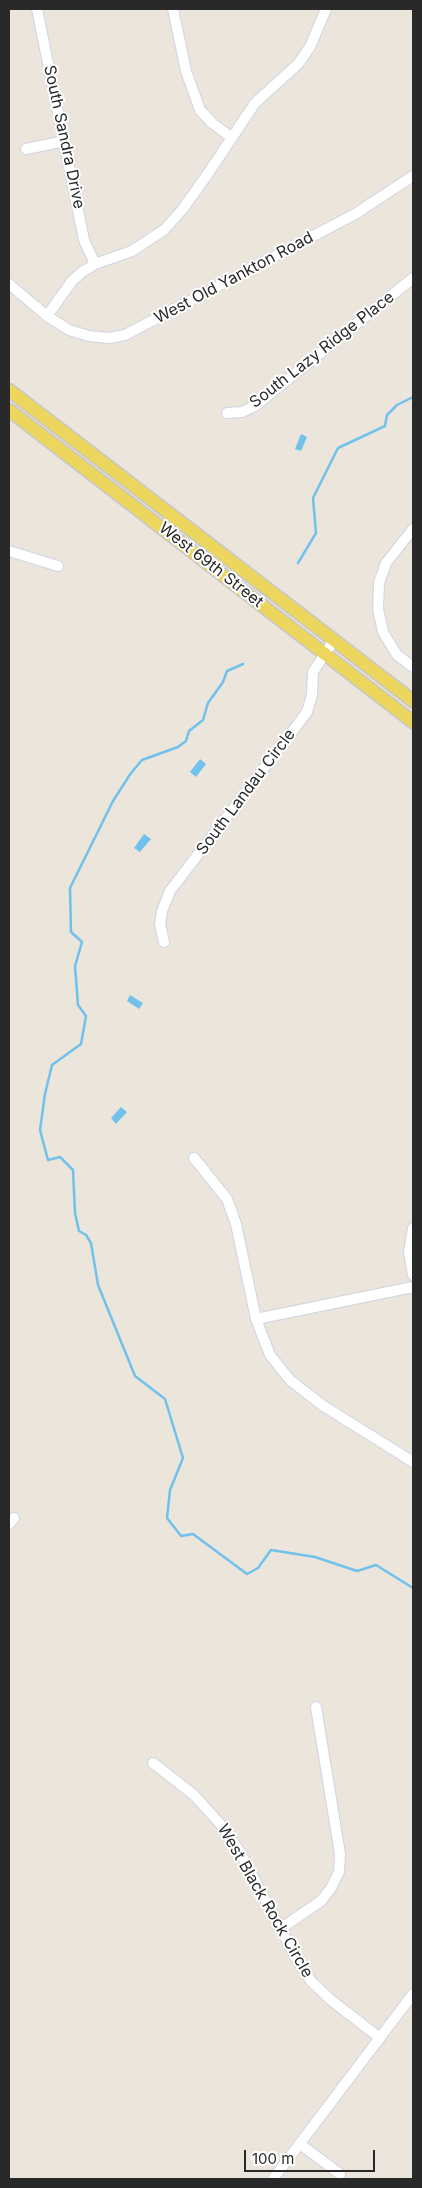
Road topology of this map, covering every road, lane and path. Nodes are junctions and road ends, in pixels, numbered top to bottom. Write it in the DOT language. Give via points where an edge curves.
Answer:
graph roads {
  1 [pos="37,9"];
  2 [pos="173,9"];
  3 [pos="326,9"];
  4 [pos="231,137"];
  5 [pos="65,141"];
  6 [pos="26,149"];
  7 [pos="413,176"];
  8 [pos="95,264"];
  9 [pos="413,278"];
  10 [pos="9,284"];
  11 [pos="47,316"];
  12 [pos="9,390"];
  13 [pos="9,410"];
  14 [pos="227,413"];
  15 [pos="413,529"];
  16 [pos="9,551"];
  17 [pos="58,566"];
  18 [pos="334,640"];
  19 [pos="324,652"];
  20 [pos="413,667"];
  21 [pos="413,701"];
  22 [pos="413,722"];
  23 [pos="164,942"];
  24 [pos="194,1158"];
  25 [pos="413,1228"];
  26 [pos="413,1275"];
  27 [pos="413,1287"];
  28 [pos="256,1319"];
  29 [pos="413,1462"];
  30 [pos="316,1707"];
  31 [pos="153,1763"];
  32 [pos="280,1929"];
  33 [pos="413,1994"];
  34 [pos="380,2038"];
  35 [pos="300,2144"];
  36 [pos="340,2174"];
  37 [pos="273,2179"];
  1 -- 5 [label="street, South Sandra Drive"];
  2 -- 4 [label="street" via="186,71 198,104 212,123"];
  3 -- 4 [label="street" via="310,47 298,64 255,103"];
  4 -- 8 [label="street" via="182,210 164,230 132,251"];
  5 -- 6 [label="street"];
  5 -- 8 [label="street, South Sandra Drive" via="84,240"];
  7 -- 11 [label="street, West Old Yankton Road" via="356,214 125,335 109,338 89,336 69,330"];
  8 -- 11 [label="street" via="72,281"];
  9 -- 14 [label="street, South Lazy Ridge Place" via="255,406 242,412"];
  10 -- 11 [label="street, West Old Yankton Road"];
  12 -- 18 [label="main road, West 69th Street"];
  13 -- 19 [label="main road, West 69th Street"];
  15 -- 20 [label="street" via="386,563 379,583 378,609 383,632 398,655"];
  16 -- 17 [label="street"];
  18 -- 19 [label="street, South Landau Circle"];
  18 -- 21 [label="main road, West 69th Street"];
  19 -- 22 [label="main road, West 69th Street"];
  19 -- 23 [label="street, South Landau Circle" via="313,672 307,712 170,891 160,924"];
  24 -- 28 [label="street" via="227,1199 236,1224"];
  25 -- 26 [label="street" via="409,1252"];
  27 -- 28 [label="street"];
  28 -- 29 [label="street" via="270,1355 290,1380 322,1405"];
  30 -- 32 [label="street" via="340,1854 339,1872 321,1900"];
  31 -- 32 [label="street, West Black Rock Circle" via="194,1795 224,1827"];
  32 -- 34 [label="street, West Black Rock Circle" via="311,1981"];
  33 -- 34 [label="street"];
  34 -- 35 [label="street"];
  35 -- 36 [label="street"];
  35 -- 37 [label="street"];
}
